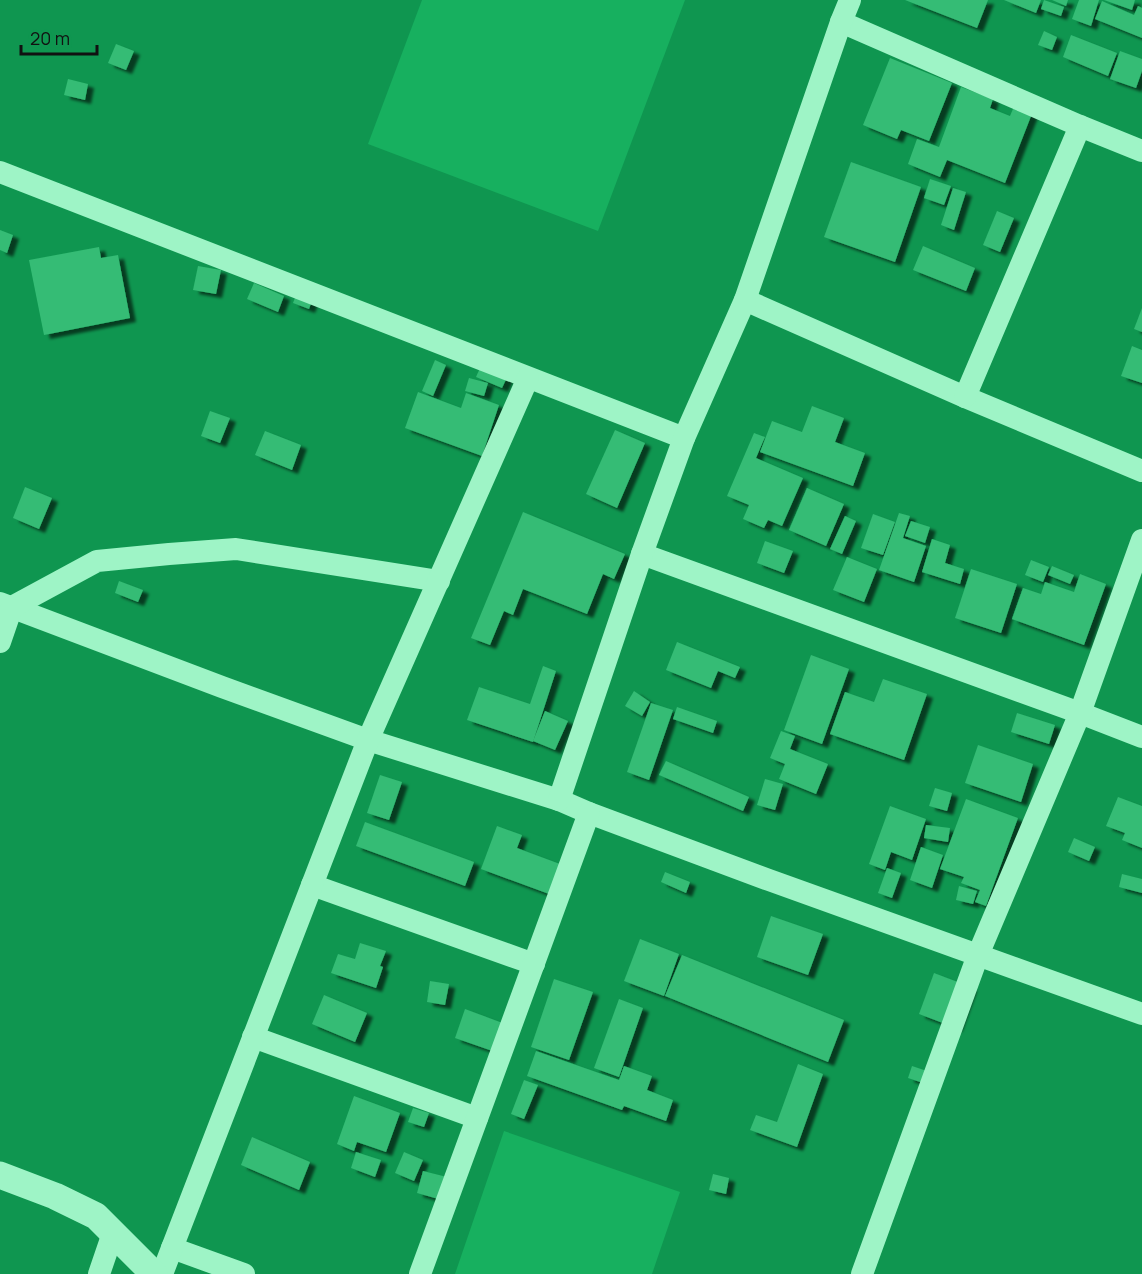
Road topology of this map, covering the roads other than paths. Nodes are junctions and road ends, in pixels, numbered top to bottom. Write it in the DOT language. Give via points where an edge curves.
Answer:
graph roads {
  1 [pos="850,0"];
  2 [pos="841,22"];
  3 [pos="1080,126"];
  4 [pos="1142,151"];
  5 [pos="0,172"];
  6 [pos="745,300"];
  7 [pos="528,378"];
  8 [pos="965,397"];
  9 [pos="684,438"];
  10 [pos="1142,471"];
  11 [pos="1142,540"];
  12 [pos="642,554"];
  13 [pos="439,581"];
  14 [pos="6,605"];
  15 [pos="0,642"];
  16 [pos="1080,713"];
  17 [pos="1142,737"];
  18 [pos="368,740"];
  19 [pos="559,800"];
  20 [pos="589,813"];
  21 [pos="312,885"];
  22 [pos="978,955"];
  23 [pos="534,964"];
  24 [pos="1142,1014"];
  25 [pos="253,1037"];
  26 [pos="477,1118"];
  27 [pos="0,1175"];
  28 [pos="113,1233"];
  29 [pos="172,1248"];
  30 [pos="99,1274"];
  31 [pos="154,1274"];
  32 [pos="162,1274"];
  33 [pos="244,1274"];
  34 [pos="420,1274"];
  35 [pos="862,1274"];
  1 -- 2 [label="street"];
  2 -- 3 [label="street"];
  2 -- 6 [label="street"];
  3 -- 4 [label="street"];
  3 -- 8 [label="street"];
  5 -- 7 [label="street"];
  6 -- 8 [label="street"];
  6 -- 9 [label="street"];
  7 -- 9 [label="street"];
  7 -- 13 [label="street"];
  8 -- 10 [label="street"];
  9 -- 12 [label="street"];
  11 -- 16 [label="street"];
  12 -- 16 [label="street"];
  12 -- 19 [label="street"];
  13 -- 14 [label="street" via="236,549 97,561"];
  13 -- 18 [label="street"];
  14 -- 15 [label="street"];
  14 -- 18 [label="street"];
  16 -- 17 [label="street"];
  16 -- 22 [label="street"];
  18 -- 19 [label="street"];
  18 -- 21 [label="street"];
  19 -- 20 [label="street"];
  20 -- 22 [label="street"];
  20 -- 23 [label="street"];
  21 -- 23 [label="street"];
  21 -- 25 [label="street"];
  22 -- 24 [label="street"];
  22 -- 35 [label="street"];
  23 -- 26 [label="street"];
  25 -- 26 [label="street"];
  25 -- 29 [label="street"];
  26 -- 34 [label="street"];
  27 -- 28 [label="street" via="96,1216"];
  28 -- 30 [label="street"];
  28 -- 31 [label="street"];
  29 -- 32 [label="street"];
  29 -- 33 [label="street"];
}
